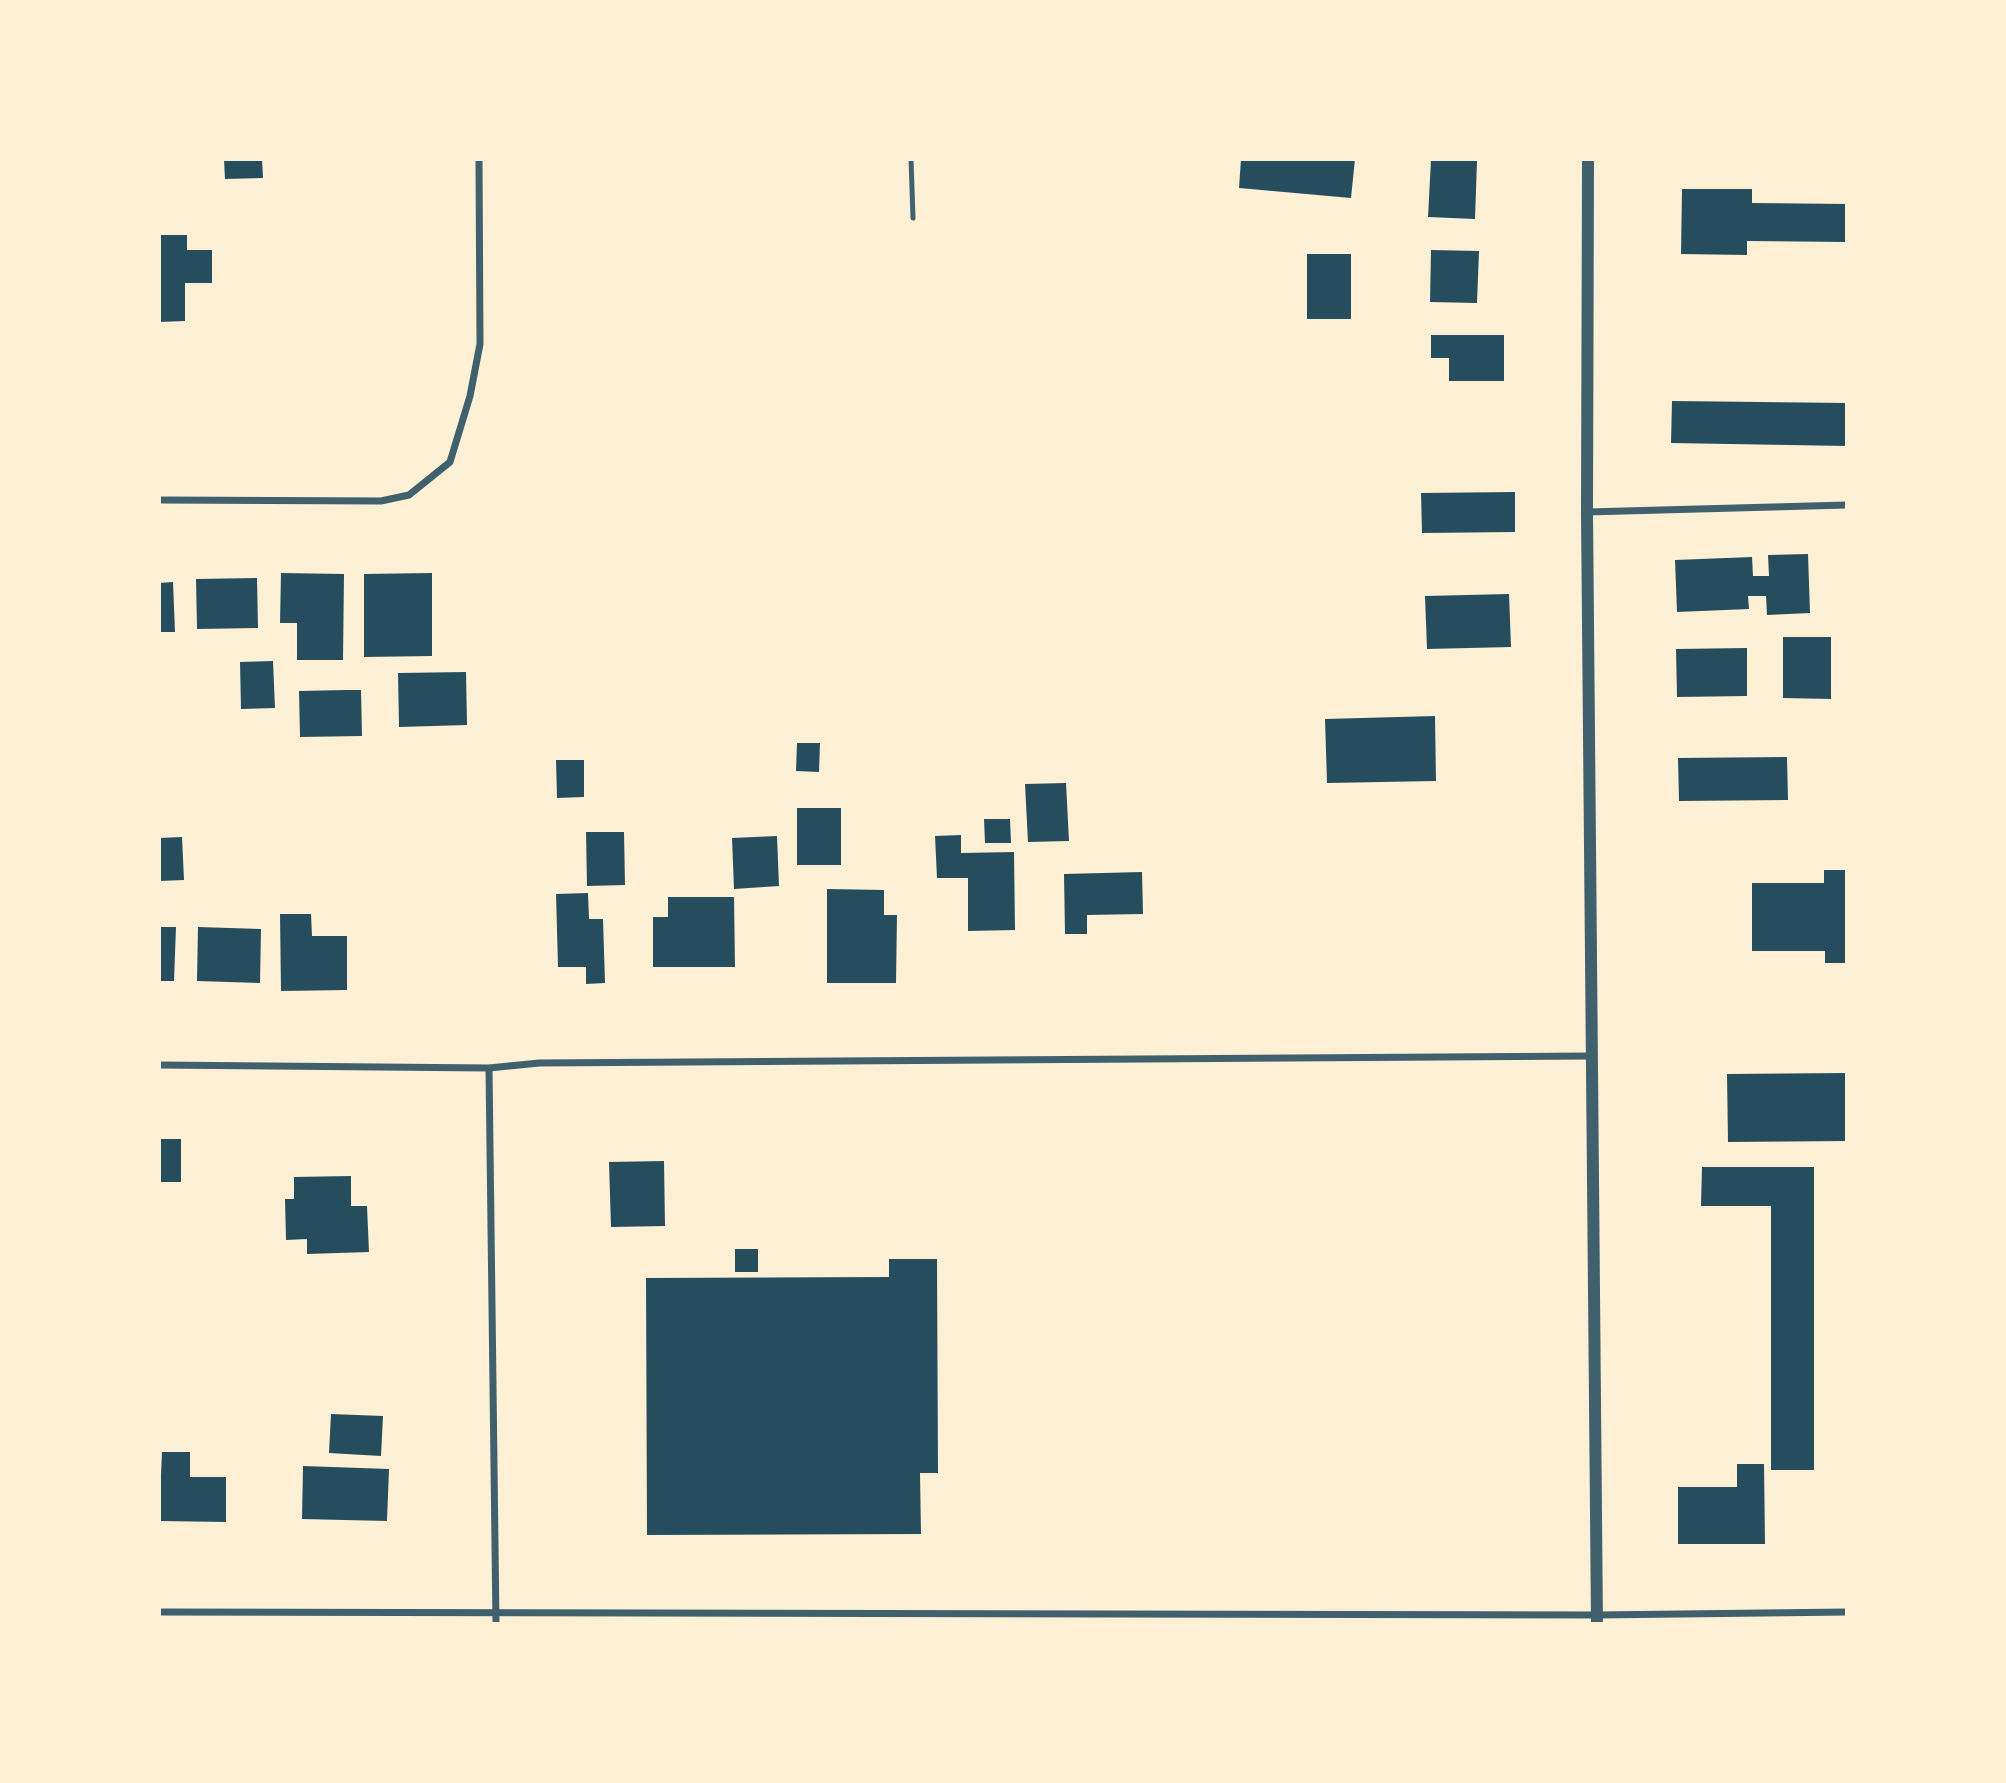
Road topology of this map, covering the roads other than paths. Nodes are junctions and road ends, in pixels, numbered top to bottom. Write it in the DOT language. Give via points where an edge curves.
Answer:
graph roads {
  1 [pos="479,159"];
  2 [pos="911,159"];
  3 [pos="1588,159"];
  4 [pos="913,218"];
  5 [pos="159,500"];
  6 [pos="1847,505"];
  7 [pos="1587,512"];
  8 [pos="1592,1056"];
  9 [pos="159,1065"];
  10 [pos="489,1068"];
  11 [pos="496,1611"];
  12 [pos="159,1612"];
  13 [pos="1847,1612"];
  14 [pos="1597,1619"];
  15 [pos="496,1624"];
  1 -- 5 [label="street" via="480,344 450,462 409,495 381,501"];
  2 -- 4 [label="lane"];
  3 -- 7 [label="street"];
  6 -- 7 [label="street"];
  7 -- 8 [label="street"];
  8 -- 10 [label="street" via="553,1063"];
  8 -- 14 [label="street"];
  9 -- 10 [label="street"];
  10 -- 11 [label="street"];
  11 -- 12 [label="street"];
  11 -- 14 [label="street"];
  11 -- 15 [label="street"];
  13 -- 14 [label="street"];
}
